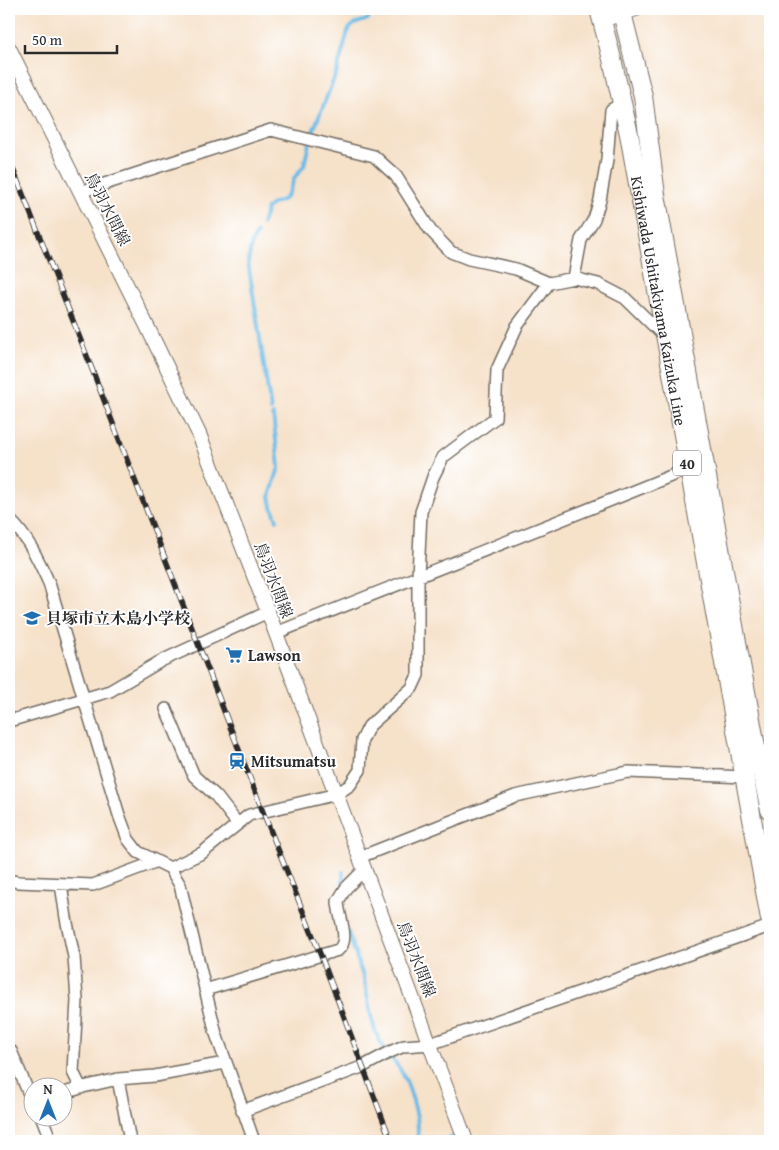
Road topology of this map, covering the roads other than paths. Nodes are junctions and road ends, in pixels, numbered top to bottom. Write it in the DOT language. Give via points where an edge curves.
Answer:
graph roads {
  1 [pos="627,10"];
  2 [pos="600,14"];
  3 [pos="9,48"];
  4 [pos="622,104"];
  5 [pos="80,192"];
  6 [pos="574,278"];
  7 [pos="549,284"];
  8 [pos="664,336"];
  9 [pos="688,469"];
  10 [pos="9,519"];
  11 [pos="418,576"];
  12 [pos="268,612"];
  13 [pos="276,633"];
  14 [pos="84,699"];
  15 [pos="166,709"];
  16 [pos="9,721"];
  17 [pos="745,777"];
  18 [pos="337,794"];
  19 [pos="770,810"];
  20 [pos="238,823"];
  21 [pos="155,862"];
  22 [pos="362,863"];
  23 [pos="170,868"];
  24 [pos="9,880"];
  25 [pos="62,884"];
  26 [pos="770,919"];
  27 [pos="770,926"];
  28 [pos="205,990"];
  29 [pos="430,1044"];
  30 [pos="9,1050"];
  31 [pos="225,1063"];
  32 [pos="22,1078"];
  33 [pos="118,1079"];
  34 [pos="81,1088"];
  35 [pos="72,1091"];
  36 [pos="242,1110"];
  37 [pos="46,1128"];
  38 [pos="51,1141"];
  39 [pos="130,1141"];
  40 [pos="254,1141"];
  41 [pos="466,1141"];
  1 -- 2 [label="street"];
  1 -- 19 [label="main road, Kishiwada Ushitakiyama Kaizuka Line / 40" via="656,195"];
  2 -- 4 [label="main road, Kishiwada Ushitakiyama Kaizuka Line / 40"];
  3 -- 5 [label="street, 鳥羽水間線"];
  4 -- 6 [label="street" via="611,110 600,200 594,219 581,240"];
  4 -- 8 [label="main road, Kishiwada Ushitakiyama Kaizuka Line / 40"];
  5 -- 7 [label="street" via="271,130 374,156 396,176 430,230 451,252 516,269"];
  5 -- 12 [label="street, 鳥羽水間線" via="199,434"];
  6 -- 7 [label="street"];
  6 -- 8 [label="street" via="598,284 625,298"];
  7 -- 11 [label="street" via="517,326 497,370 495,418 443,456 433,477 421,512"];
  8 -- 9 [label="main road, Kishiwada Ushitakiyama Kaizuka Line / 40"];
  9 -- 11 [label="street"];
  9 -- 17 [label="main road, Kishiwada Ushitakiyama Kaizuka Line / 40"];
  10 -- 14 [label="street" via="20,529 36,554 49,583"];
  11 -- 13 [label="street"];
  11 -- 18 [label="street" via="418,676 412,688 369,726 362,740 360,770 350,785"];
  12 -- 13 [label="street, 鳥羽水間線"];
  12 -- 14 [label="street" via="161,661 110,691"];
  13 -- 18 [label="street, 鳥羽水間線"];
  14 -- 16 [label="street"];
  14 -- 21 [label="street" via="128,839 138,852"];
  15 -- 20 [label="street" via="194,776"];
  17 -- 22 [label="street" via="628,772 514,796"];
  17 -- 26 [label="main road, Kishiwada Ushitakiyama Kaizuka Line / 40"];
  18 -- 20 [label="street" via="249,814"];
  18 -- 22 [label="street, 鳥羽水間線"];
  20 -- 23 [label="street" via="202,853"];
  21 -- 23 [label="street"];
  21 -- 25 [label="street" via="93,885"];
  22 -- 28 [label="street" via="338,901 343,946"];
  22 -- 29 [label="street, 鳥羽水間線"];
  23 -- 28 [label="street" via="180,885"];
  24 -- 25 [label="street"];
  25 -- 34 [label="street" via="74,957 77,1000 73,1072"];
  27 -- 29 [label="street"];
  28 -- 31 [label="street"];
  29 -- 36 [label="street" via="404,1046 362,1067"];
  29 -- 41 [label="street, 鳥羽水間線"];
  30 -- 32 [label="street"];
  31 -- 33 [label="street" via="155,1076"];
  31 -- 36 [label="street"];
  33 -- 34 [label="street"];
  33 -- 39 [label="street"];
  34 -- 35 [label="street"];
  36 -- 40 [label="street"];
  37 -- 38 [label="street"];
}
